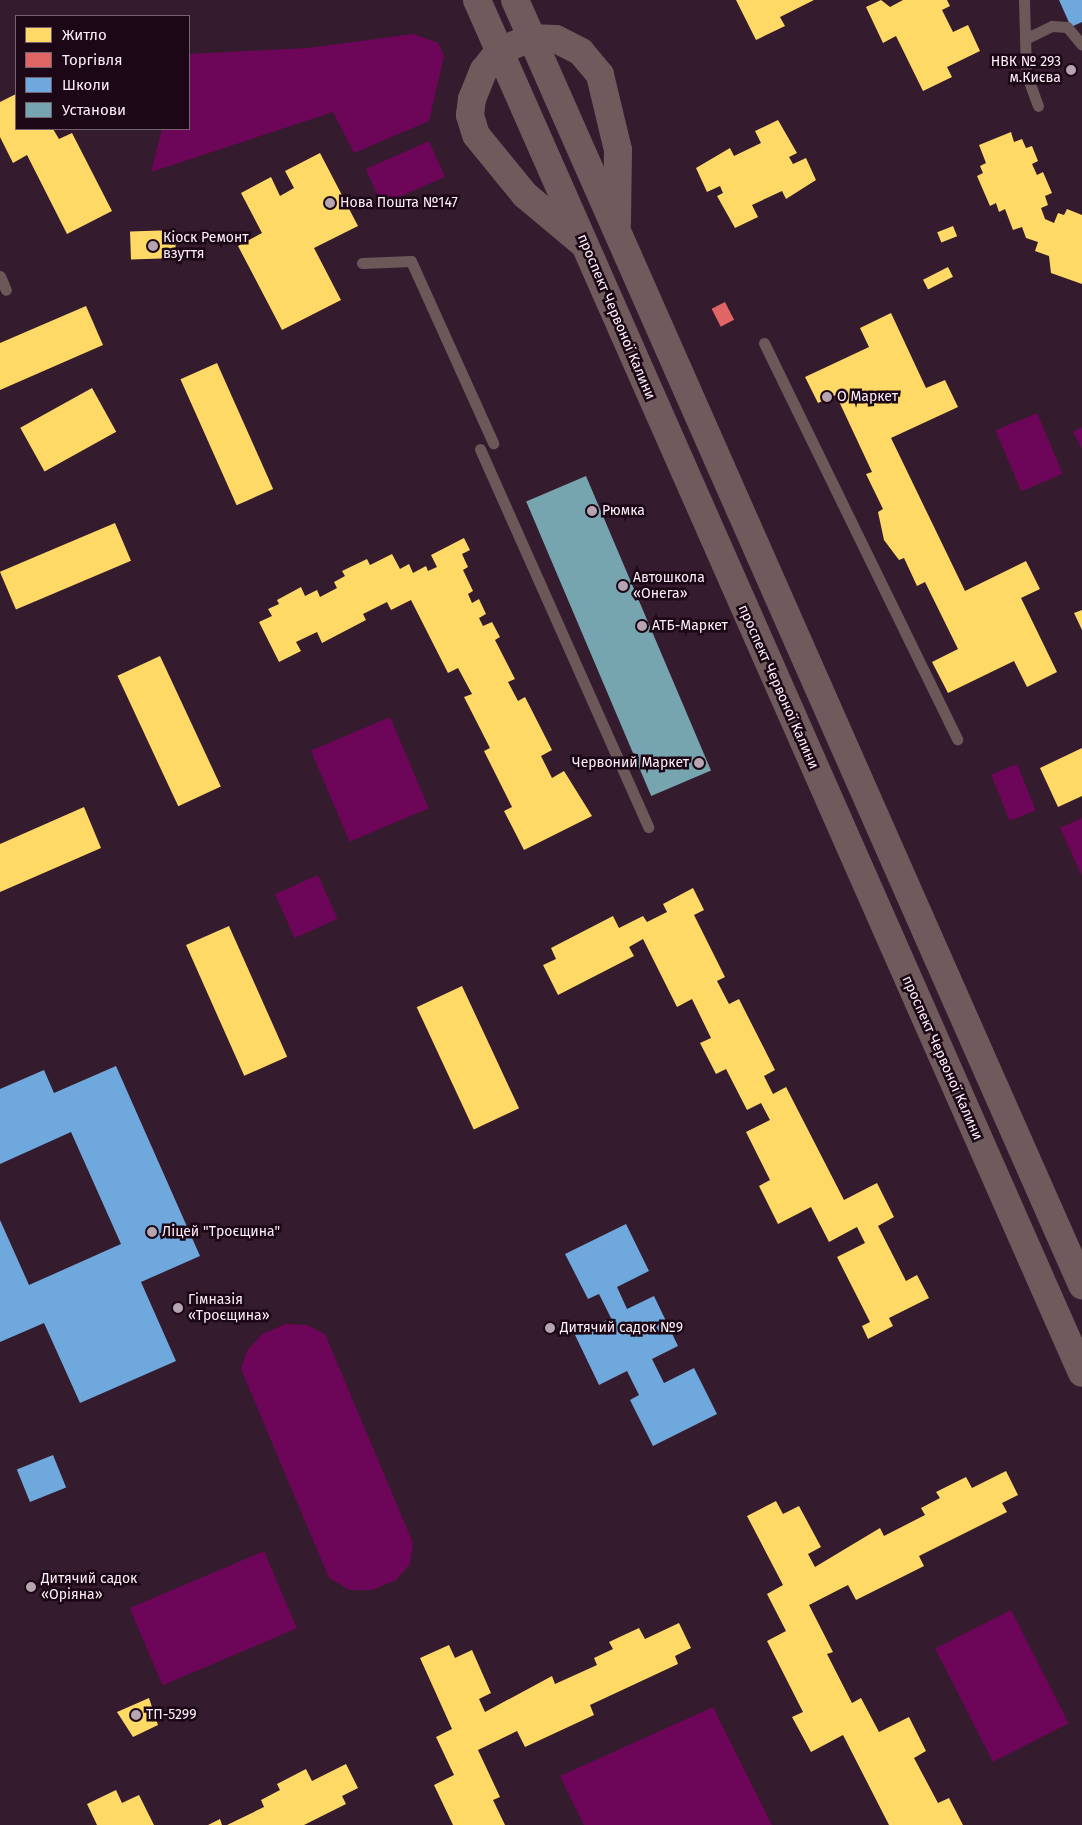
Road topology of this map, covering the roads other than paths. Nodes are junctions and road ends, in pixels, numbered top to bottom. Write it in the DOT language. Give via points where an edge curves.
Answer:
graph roads {
  1 [pos="478,0"];
  2 [pos="515,0"];
  3 [pos="1024,0"];
  4 [pos="531,38"];
  5 [pos="1025,39"];
  6 [pos="1082,46"];
  7 [pos="499,51"];
  8 [pos="1038,106"];
  9 [pos="617,230"];
  10 [pos="585,246"];
  11 [pos="362,263"];
  12 [pos="0,276"];
  13 [pos="6,290"];
  14 [pos="764,343"];
  15 [pos="493,443"];
  16 [pos="480,449"];
  17 [pos="957,739"];
  18 [pos="648,827"];
  19 [pos="1082,1285"];
  20 [pos="1082,1374"];
  1 -- 7 [label="main road, проспект Червоної Калини"];
  2 -- 4 [label="main road"];
  3 -- 5 [label="lane"];
  4 -- 7 [label="main road"];
  4 -- 9 [label="main road"];
  4 -- 9 [label="main road" via="556,39 581,52 600,75 618,150"];
  5 -- 6 [label="lane" via="1052,26 1066,27"];
  5 -- 8 [label="lane" via="1026,73"];
  7 -- 10 [label="main road, проспект Червоної Калини"];
  7 -- 10 [label="main road" via="484,70 472,99 470,115 476,135 525,195"];
  9 -- 19 [label="main road"];
  10 -- 20 [label="main road, проспект Червоної Калини"];
  11 -- 15 [label="lane" via="411,261"];
  12 -- 13 [label="lane"];
  14 -- 17 [label="lane"];
  16 -- 18 [label="lane"];
}
